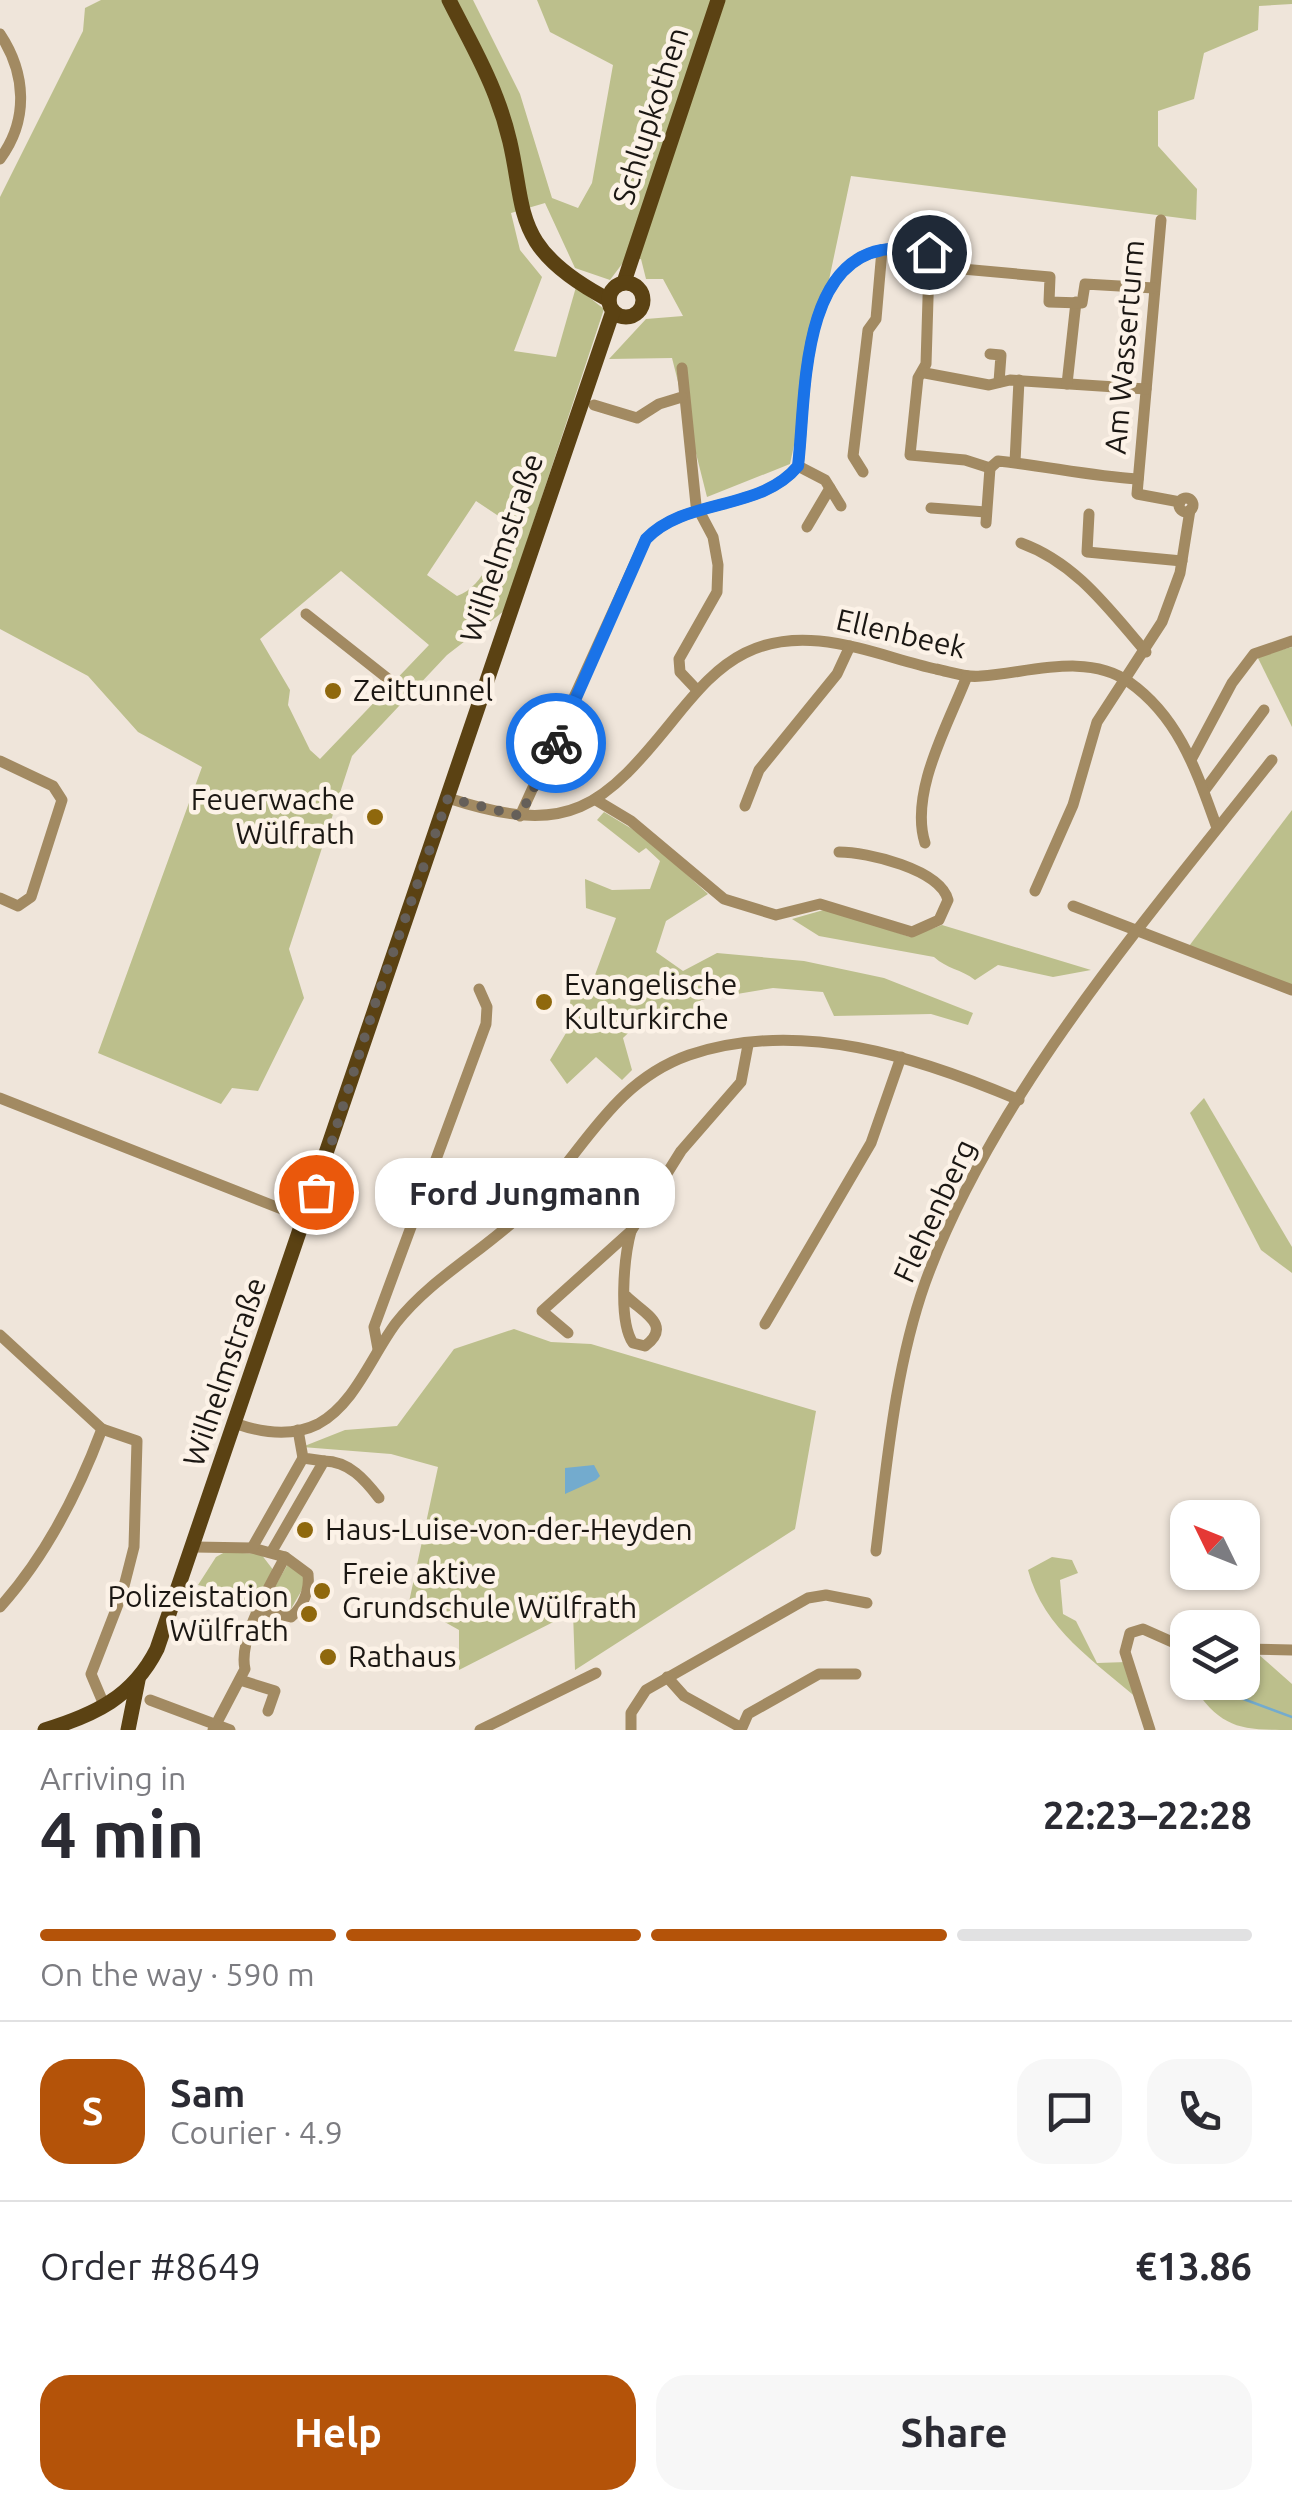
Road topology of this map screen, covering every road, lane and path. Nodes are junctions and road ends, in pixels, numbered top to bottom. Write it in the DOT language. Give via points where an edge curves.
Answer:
graph roads {
  1 [pos="449,0"];
  2 [pos="718,0"];
  3 [pos="0,34"];
  4 [pos="0,159"];
  5 [pos="1161,220"];
  6 [pos="882,250"];
  7 [pos="929,266"];
  8 [pos="1154,288"];
  9 [pos="617,296"];
  10 [pos="1076,302"];
  11 [pos="990,354"];
  12 [pos="682,368"];
  13 [pos="925,373"];
  14 [pos="1018,380"];
  15 [pos="999,382"];
  16 [pos="1068,384"];
  17 [pos="1146,389"];
  18 [pos="682,396"];
  19 [pos="594,406"];
  20 [pos="1014,462"];
  21 [pos="798,466"];
  22 [pos="990,468"];
  23 [pos="863,472"];
  24 [pos="1138,479"];
  25 [pos="830,488"];
  26 [pos="841,506"];
  27 [pos="931,508"];
  28 [pos="700,513"];
  29 [pos="1089,514"];
  30 [pos="807,526"];
  31 [pos="1021,542"];
  32 [pos="1182,562"];
  33 [pos="306,614"];
  34 [pos="1292,641"];
  35 [pos="850,646"];
  36 [pos="1146,652"];
  37 [pos="967,676"];
  38 [pos="387,678"];
  39 [pos="1125,678"];
  40 [pos="698,690"];
  41 [pos="1264,710"];
  42 [pos="1192,758"];
  43 [pos="1272,760"];
  44 [pos="0,761"];
  45 [pos="1204,791"];
  46 [pos="448,798"];
  47 [pos="596,800"];
  48 [pos="745,806"];
  49 [pos="520,816"];
  50 [pos="1218,828"];
  51 [pos="924,843"];
  52 [pos="839,852"];
  53 [pos="1035,891"];
  54 [pos="0,898"];
  55 [pos="1073,906"];
  56 [pos="1137,932"];
  57 [pos="479,989"];
  58 [pos="1292,990"];
  59 [pos="748,1045"];
  60 [pos="900,1057"];
  61 [pos="0,1098"];
  62 [pos="1020,1100"];
  63 [pos="306,1219"];
  64 [pos="631,1231"];
  65 [pos="626,1296"];
  66 [pos="765,1324"];
  67 [pos="568,1332"];
  68 [pos="0,1335"];
  69 [pos="378,1349"];
  70 [pos="237,1424"];
  71 [pos="102,1428"];
  72 [pos="298,1430"];
  73 [pos="304,1458"];
  74 [pos="324,1462"];
  75 [pos="379,1498"];
  76 [pos="195,1547"];
  77 [pos="252,1548"];
  78 [pos="272,1551"];
  79 [pos="876,1551"];
  80 [pos="285,1557"];
  81 [pos="867,1603"];
  82 [pos="0,1607"];
  83 [pos="262,1610"];
  84 [pos="1170,1641"];
  85 [pos="1260,1649"];
  86 [pos="1292,1650"];
  87 [pos="596,1673"];
  88 [pos="856,1674"];
  89 [pos="667,1678"];
  90 [pos="138,1680"];
  91 [pos="240,1680"];
  92 [pos="150,1700"];
  93 [pos="110,1704"];
  94 [pos="268,1711"];
  95 [pos="130,1725"];
  96 [pos="214,1727"];
  97 [pos="741,1728"];
  98 [pos="45,1730"];
  99 [pos="230,1730"];
  100 [pos="480,1730"];
  101 [pos="631,1730"];
  102 [pos="1150,1730"];
  1 -- 9 [label="main road" via="496,98 531,237 544,257 583,285"];
  2 -- 9 [label="main road, Schlupkothen"];
  3 -- 4 [label="street" via="17,68 21,104"];
  5 -- 8 [label="street, Am Wasserturm"];
  6 -- 7 [label="street" via="929,252"];
  6 -- 21 [label="street" via="842,270 820,302"];
  6 -- 23 [label="street" via="854,449"];
  7 -- 10 [label="street" via="1050,277 1049,302"];
  7 -- 13 [label="street"];
  8 -- 10 [label="street" via="1085,284 1082,302"];
  8 -- 17 [label="street, Am Wasserturm"];
  9 -- 46 [label="main road, Wilhelmstraße"];
  10 -- 16 [label="street"];
  11 -- 15 [label="street" via="1002,355"];
  12 -- 18 [label="street"];
  13 -- 15 [label="street"];
  13 -- 22 [label="street" via="918,378 910,455"];
  14 -- 15 [label="street"];
  14 -- 16 [label="street"];
  14 -- 20 [label="street"];
  16 -- 17 [label="street"];
  17 -- 24 [label="street, Am Wasserturm"];
  18 -- 19 [label="street" via="637,418"];
  18 -- 28 [label="street"];
  20 -- 22 [label="street"];
  20 -- 24 [label="street" via="1066,467 1076,476"];
  21 -- 25 [label="street"];
  21 -- 28 [label="street" via="773,489"];
  22 -- 27 [label="street" via="986,518"];
  24 -- 32 [label="street, Am Wasserturm" via="1137,494 1185,506"];
  25 -- 26 [label="street"];
  25 -- 30 [label="street"];
  28 -- 40 [label="street" via="714,545 717,592 679,659 680,672"];
  28 -- 49 [label="street" via="666,523 646,539"];
  29 -- 32 [label="street" via="1087,552"];
  31 -- 36 [label="street" via="1076,573"];
  32 -- 36 [label="street, Am Wasserturm"];
  33 -- 38 [label="street"];
  34 -- 42 [label="street" via="1254,654"];
  35 -- 37 [label="street, Ellenbeek"];
  35 -- 40 [label="street, Ellenbeek" via="779,641 726,664"];
  35 -- 48 [label="street" via="837,674 765,761"];
  36 -- 39 [label="street, Am Wasserturm"];
  37 -- 39 [label="street, Ellenbeek" via="1060,666"];
  37 -- 51 [label="street" via="927,789"];
  39 -- 42 [label="street" via="1170,720"];
  39 -- 53 [label="street, Am Wasserturm" via="1096,722 1072,805"];
  40 -- 47 [label="street, Ellenbeek" via="640,760"];
  41 -- 45 [label="street"];
  42 -- 45 [label="street"];
  43 -- 50 [label="street, Flehenberg"];
  44 -- 54 [label="street" via="52,786 62,806 31,898 18,906"];
  45 -- 50 [label="street"];
  46 -- 49 [label="street, Ellenbeek"];
  46 -- 63 [label="main road, Wilhelmstraße"];
  47 -- 49 [label="street, Ellenbeek" via="561,815"];
  47 -- 52 [label="street" via="742,906 785,916 820,904 912,932 939,920 948,900 932,880 875,855"];
  50 -- 56 [label="street, Flehenberg"];
  55 -- 56 [label="street"];
  56 -- 58 [label="street"];
  56 -- 62 [label="street, Flehenberg"];
  57 -- 69 [label="street" via="486,1024 374,1328"];
  59 -- 60 [label="street" via="829,1042"];
  59 -- 64 [label="street" via="741,1082 682,1150"];
  59 -- 69 [label="street" via="688,1056 618,1098 530,1206 422,1296"];
  60 -- 62 [label="street"];
  60 -- 66 [label="street" via="871,1143"];
  61 -- 63 [label="street"];
  62 -- 79 [label="street, Flehenberg" via="967,1188 924,1287 900,1384"];
  63 -- 70 [label="main road, Wilhelmstraße"];
  64 -- 65 [label="street"];
  64 -- 67 [label="street" via="542,1312"];
  68 -- 71 [label="street"];
  69 -- 72 [label="street" via="339,1406"];
  70 -- 72 [label="street"];
  70 -- 76 [label="main road, Wilhelmstraße"];
  71 -- 82 [label="street" via="49,1541"];
  71 -- 93 [label="street" via="137,1441 134,1547 91,1674"];
  72 -- 73 [label="street"];
  73 -- 74 [label="street"];
  73 -- 77 [label="street"];
  74 -- 75 [label="street" via="363,1477"];
  74 -- 78 [label="street"];
  76 -- 77 [label="street"];
  76 -- 90 [label="main road, Wilhelmstraße" via="157,1650"];
  77 -- 78 [label="street"];
  78 -- 80 [label="street"];
  80 -- 83 [label="street"];
  80 -- 83 [label="street" via="308,1574 302,1604 290,1617"];
  81 -- 89 [label="street" via="808,1598"];
  83 -- 91 [label="street" via="247,1630"];
  84 -- 102 [label="street" via="1143,1630 1130,1633 1124,1652"];
  85 -- 86 [label="street"];
  87 -- 100 [label="street"];
  88 -- 97 [label="street" via="819,1674 748,1714"];
  89 -- 97 [label="street" via="684,1696"];
  89 -- 101 [label="street" via="637,1700"];
  90 -- 93 [label="main road"];
  90 -- 95 [label="main road, Wilhelmstraße"];
  91 -- 94 [label="street" via="275,1691"];
  91 -- 96 [label="street"];
  92 -- 96 [label="street"];
  93 -- 95 [label="main road"];
  93 -- 98 [label="main road"];
  96 -- 99 [label="street"];
}
